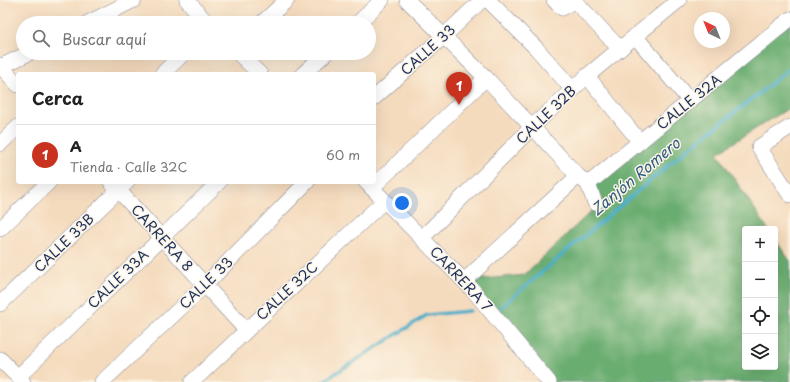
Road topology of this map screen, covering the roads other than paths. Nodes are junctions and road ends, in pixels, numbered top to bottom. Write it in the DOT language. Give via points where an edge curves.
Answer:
graph roads {
  1 [pos="134,0"];
  2 [pos="188,0"];
  3 [pos="288,0"];
  4 [pos="382,0"];
  5 [pos="407,0"];
  6 [pos="482,0"];
  7 [pos="488,0"];
  8 [pos="554,0"];
  9 [pos="669,3"];
  10 [pos="102,16"];
  11 [pos="201,16"];
  12 [pos="270,16"];
  13 [pos="365,16"];
  14 [pos="790,20"];
  15 [pos="635,36"];
  16 [pos="443,37"];
  17 [pos="620,49"];
  18 [pos="16,59"];
  19 [pos="177,60"];
  20 [pos="243,60"];
  21 [pos="318,60"];
  22 [pos="0,66"];
  23 [pos="250,71"];
  24 [pos="164,72"];
  25 [pos="305,72"];
  26 [pos="587,76"];
  27 [pos="486,78"];
  28 [pos="16,83"];
  29 [pos="572,90"];
  30 [pos="376,96"];
  31 [pos="690,102"];
  32 [pos="16,123"];
  33 [pos="532,127"];
  34 [pos="790,127"];
  35 [pos="16,129"];
  36 [pos="0,131"];
  37 [pos="640,142"];
  38 [pos="0,144"];
  39 [pos="376,179"];
  40 [pos="583,180"];
  41 [pos="47,184"];
  42 [pos="217,184"];
  43 [pos="305,184"];
  44 [pos="119,185"];
  45 [pos="369,185"];
  46 [pos="790,195"];
  47 [pos="384,200"];
  48 [pos="595,203"];
  49 [pos="0,229"];
  50 [pos="162,238"];
  51 [pos="422,238"];
  52 [pos="464,281"];
  53 [pos="205,285"];
  54 [pos="0,304"];
  55 [pos="246,330"];
  56 [pos="0,359"];
  57 [pos="20,379"];
  58 [pos="102,382"];
  59 [pos="192,382"];
  60 [pos="549,382"];
  1 -- 10 [label="street"];
  2 -- 11 [label="street"];
  3 -- 12 [label="street"];
  4 -- 13 [label="street"];
  5 -- 16 [label="street"];
  6 -- 16 [label="street, CALLE 33"];
  7 -- 29 [label="street" via="536,48"];
  8 -- 17 [label="street" via="562,8 574,0"];
  9 -- 15 [label="street, CALLE 32B"];
  14 -- 31 [label="street, CALLE 32A"];
  15 -- 17 [label="street, CALLE 32B"];
  15 -- 31 [label="street"];
  16 -- 27 [label="street"];
  16 -- 30 [label="street, CALLE 33"];
  17 -- 26 [label="street, CALLE 32B"];
  18 -- 22 [label="street"];
  19 -- 24 [label="street"];
  20 -- 23 [label="street"];
  21 -- 25 [label="street"];
  22 -- 28 [label="street"];
  26 -- 29 [label="street, CALLE 32B"];
  26 -- 37 [label="street"];
  27 -- 33 [label="street"];
  27 -- 39 [label="street"];
  29 -- 33 [label="street, CALLE 32B"];
  31 -- 37 [label="street, CALLE 32A"];
  32 -- 36 [label="street"];
  33 -- 40 [label="street"];
  33 -- 51 [label="street, CALLE 32B"];
  34 -- 46 [label="street" via="759,147"];
  35 -- 38 [label="street"];
  37 -- 40 [label="street, CALLE 32A"];
  40 -- 48 [label="street"];
  40 -- 52 [label="street, CALLE 32A"];
  41 -- 49 [label="street"];
  42 -- 50 [label="street, CALLE 33A"];
  43 -- 53 [label="street, CALLE 33"];
  44 -- 50 [label="street, CARRERA 8"];
  44 -- 54 [label="street, CALLE 33B"];
  45 -- 47 [label="street, CARRERA 7"];
  47 -- 51 [label="street, CARRERA 7"];
  47 -- 55 [label="street, CALLE 32C"];
  50 -- 53 [label="street, CARRERA 8"];
  50 -- 57 [label="street, CALLE 33A"];
  51 -- 52 [label="street, CARRERA 7"];
  52 -- 60 [label="street, CARRERA 7"];
  53 -- 55 [label="street, CARRERA 8"];
  53 -- 58 [label="street, CALLE 33"];
  55 -- 59 [label="street, CALLE 32C"];
  56 -- 57 [label="street"];
}
